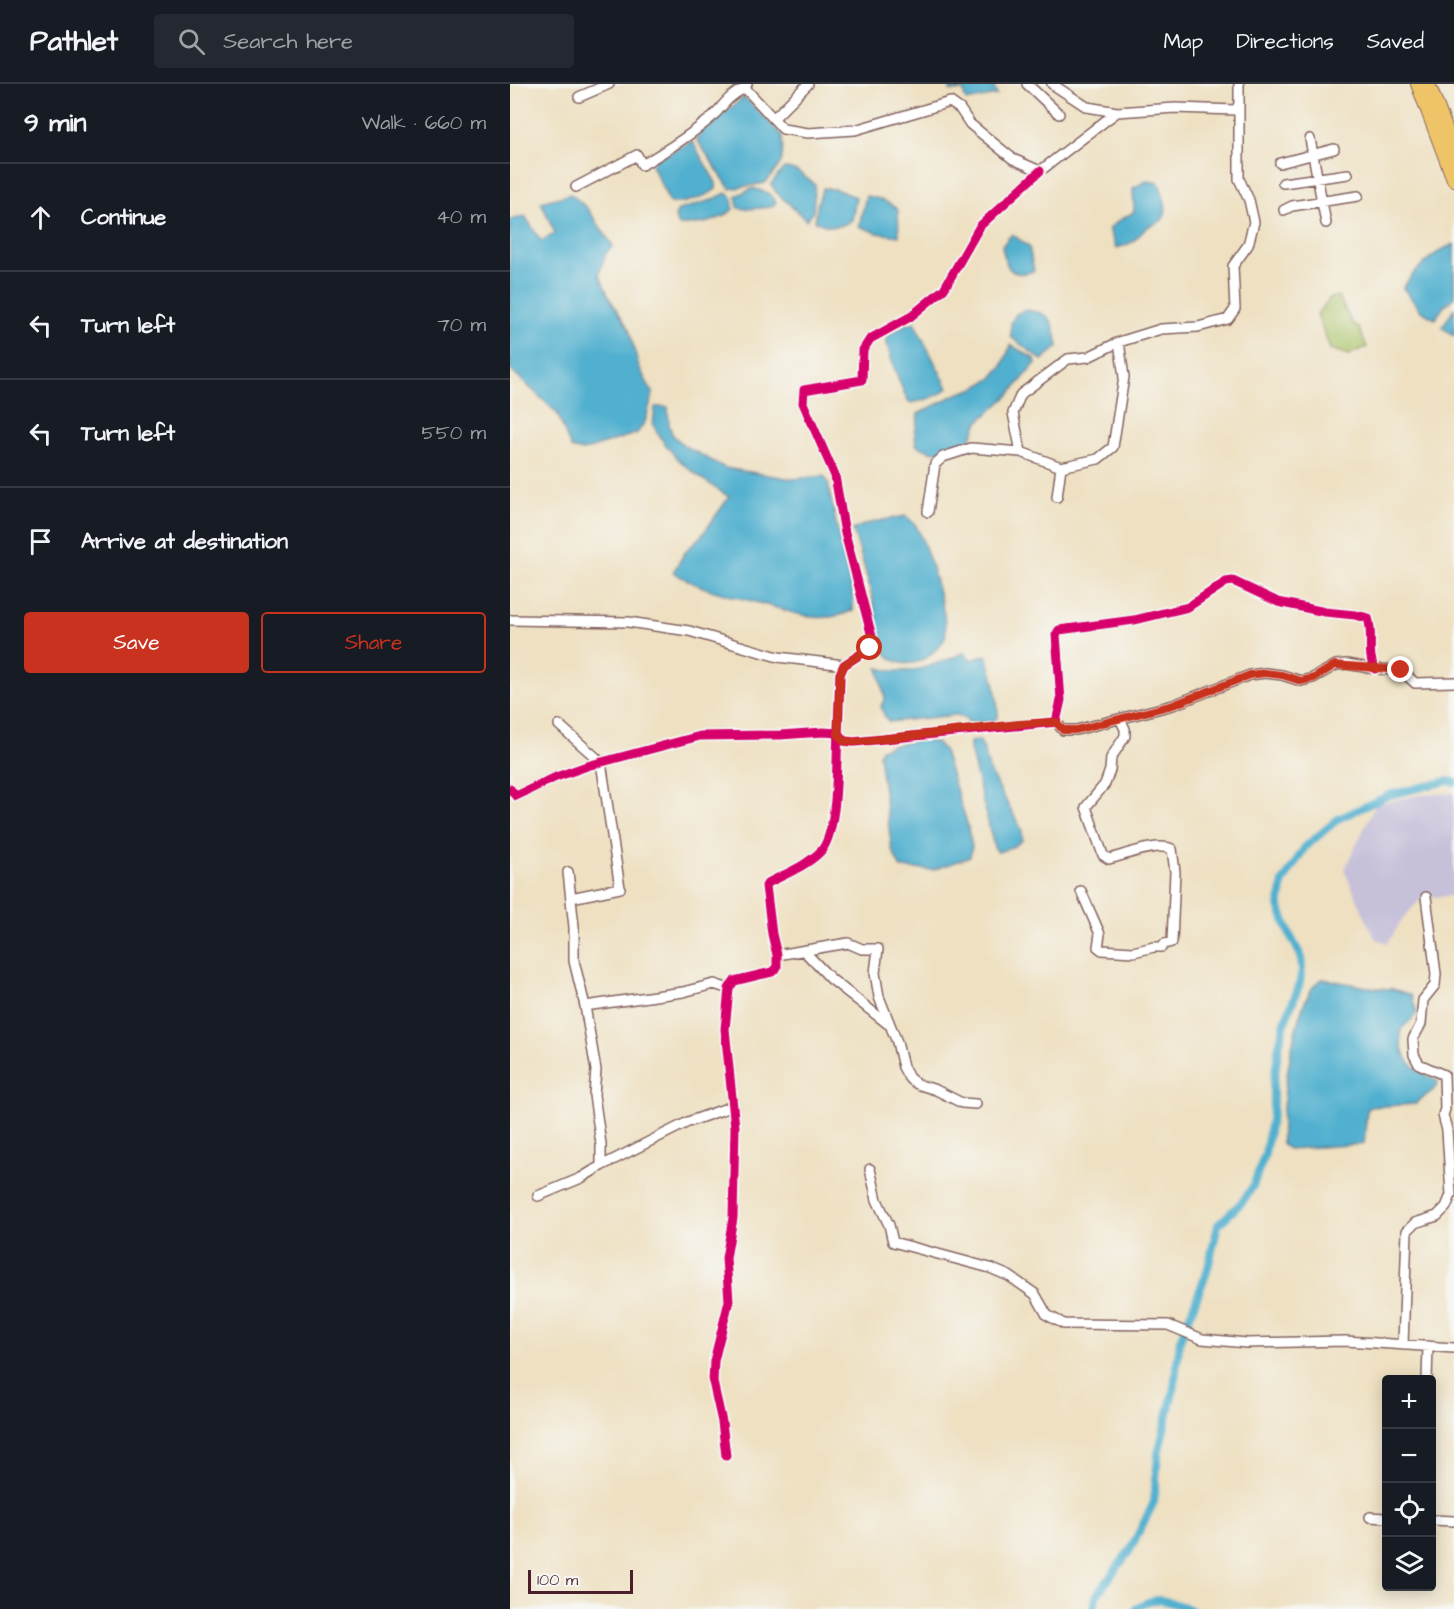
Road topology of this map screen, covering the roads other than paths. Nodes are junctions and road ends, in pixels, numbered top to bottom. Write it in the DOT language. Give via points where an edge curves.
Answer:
graph roads {
  1 [pos="609,84"];
  2 [pos="808,84"];
  3 [pos="1028,84"];
  4 [pos="1052,84"];
  5 [pos="1239,84"];
  6 [pos="1418,84"];
  7 [pos="1428,84"];
  8 [pos="746,86"];
  9 [pos="579,97"];
  10 [pos="1239,104"];
  11 [pos="1117,112"];
  12 [pos="1059,114"];
  13 [pos="774,118"];
  14 [pos="1310,139"];
  15 [pos="1334,149"];
  16 [pos="1454,151"];
  17 [pos="1313,155"];
  18 [pos="1280,163"];
  19 [pos="1040,171"];
  20 [pos="1348,174"];
  21 [pos="1454,179"];
  22 [pos="1318,180"];
  23 [pos="1283,183"];
  24 [pos="576,186"];
  25 [pos="1358,196"];
  26 [pos="1322,202"];
  27 [pos="1284,210"];
  28 [pos="1326,223"];
  29 [pos="1119,342"];
  30 [pos="1021,452"];
  31 [pos="1061,467"];
  32 [pos="1057,496"];
  33 [pos="928,512"];
  34 [pos="510,620"];
  35 [pos="844,665"];
  36 [pos="1375,669"];
  37 [pos="1454,682"];
  38 [pos="1120,719"];
  39 [pos="1056,722"];
  40 [pos="560,725"];
  41 [pos="838,734"];
  42 [pos="601,762"];
  43 [pos="510,789"];
  44 [pos="568,872"];
  45 [pos="1081,891"];
  46 [pos="1426,897"];
  47 [pos="571,898"];
  48 [pos="804,951"];
  49 [pos="777,955"];
  50 [pos="729,989"];
  51 [pos="585,1006"];
  52 [pos="890,1026"];
  53 [pos="976,1104"];
  54 [pos="733,1106"];
  55 [pos="601,1166"];
  56 [pos="870,1169"];
  57 [pos="538,1196"];
  58 [pos="1403,1345"];
  59 [pos="1428,1346"];
  60 [pos="1454,1348"];
  61 [pos="1427,1375"];
  62 [pos="726,1456"];
  63 [pos="1370,1517"];
  64 [pos="1382,1518"];
  65 [pos="1436,1520"];
  66 [pos="1454,1521"];
  1 -- 9 [label="street"];
  2 -- 13 [label="street"];
  3 -- 12 [label="street"];
  4 -- 11 [label="street" via="1087,107"];
  5 -- 10 [label="street"];
  6 -- 21 [label="highway"];
  7 -- 16 [label="highway"];
  8 -- 13 [label="street"];
  8 -- 24 [label="street" via="731,95 708,121 642,165 637,155"];
  10 -- 11 [label="street" via="1236,110 1175,108"];
  10 -- 29 [label="street" via="1239,179 1254,222 1248,245 1233,266 1235,309 1228,319 1198,327 1161,329"];
  11 -- 19 [label="street"];
  13 -- 19 [label="street" via="783,129 799,132 855,130 951,102 1013,159"];
  14 -- 17 [label="street"];
  15 -- 17 [label="street"];
  17 -- 18 [label="street"];
  17 -- 22 [label="street"];
  19 -- 35 [label="street" via="980,226 944,289 910,317 870,339 863,350 862,380 804,390 802,403 835,476 872,638 870,648"];
  20 -- 22 [label="street"];
  22 -- 23 [label="street"];
  22 -- 26 [label="street"];
  25 -- 26 [label="street"];
  26 -- 27 [label="street"];
  26 -- 28 [label="street"];
  29 -- 30 [label="street" via="1088,357 1068,359 1021,394 1014,412"];
  29 -- 31 [label="street" via="1124,377 1113,447 1098,459"];
  30 -- 31 [label="street"];
  30 -- 33 [label="street" via="971,448 943,457 935,464"];
  31 -- 32 [label="street"];
  34 -- 35 [label="street" via="628,622 689,631 778,657"];
  35 -- 41 [label="street" via="840,674"];
  36 -- 37 [label="street" via="1401,670 1415,683"];
  36 -- 38 [label="street" via="1335,665 1301,681 1282,675 1250,675 1173,705"];
  36 -- 39 [label="street" via="1368,618 1278,602 1233,581 1226,582 1188,607 1134,620 1059,630 1056,635 1061,700"];
  38 -- 39 [label="street" via="1076,730 1063,730"];
  38 -- 45 [label="street" via="1125,736 1111,758 1105,784 1086,807 1106,858 1154,848 1172,849 1172,942 1133,952 1102,950 1098,947 1100,934"];
  39 -- 41 [label="street" via="854,742 844,741"];
  40 -- 42 [label="street"];
  41 -- 42 [label="street" via="699,736"];
  41 -- 49 [label="street" via="833,819 825,845 803,865 766,886"];
  42 -- 43 [label="street" via="516,796"];
  42 -- 47 [label="street" via="620,888"];
  44 -- 47 [label="street"];
  46 -- 58 [label="street" via="1436,974 1435,985 1423,1000 1421,1024 1413,1039 1414,1055 1419,1064 1444,1075 1443,1115 1451,1195 1437,1216 1414,1222 1407,1231"];
  47 -- 51 [label="street" via="574,962"];
  48 -- 49 [label="street"];
  48 -- 52 [label="street" via="831,979"];
  48 -- 52 [label="street" via="848,943 862,949 878,949 875,973"];
  49 -- 50 [label="street" via="775,970 739,979"];
  50 -- 51 [label="street" via="714,984"];
  50 -- 54 [label="street" via="725,1029"];
  51 -- 55 [label="street" via="596,1070 594,1095"];
  52 -- 53 [label="street" via="909,1078 963,1103"];
  54 -- 55 [label="street" via="688,1122"];
  54 -- 62 [label="street" via="733,1218 726,1258 729,1302 713,1365"];
  55 -- 57 [label="street"];
  56 -- 58 [label="street" via="892,1242 1010,1276 1035,1294 1047,1315 1064,1324 1168,1325 1202,1339 1247,1343 1345,1341"];
  58 -- 59 [label="street"];
  59 -- 60 [label="street"];
  59 -- 61 [label="street"];
  63 -- 64 [label="street"];
  65 -- 66 [label="street"];
}
